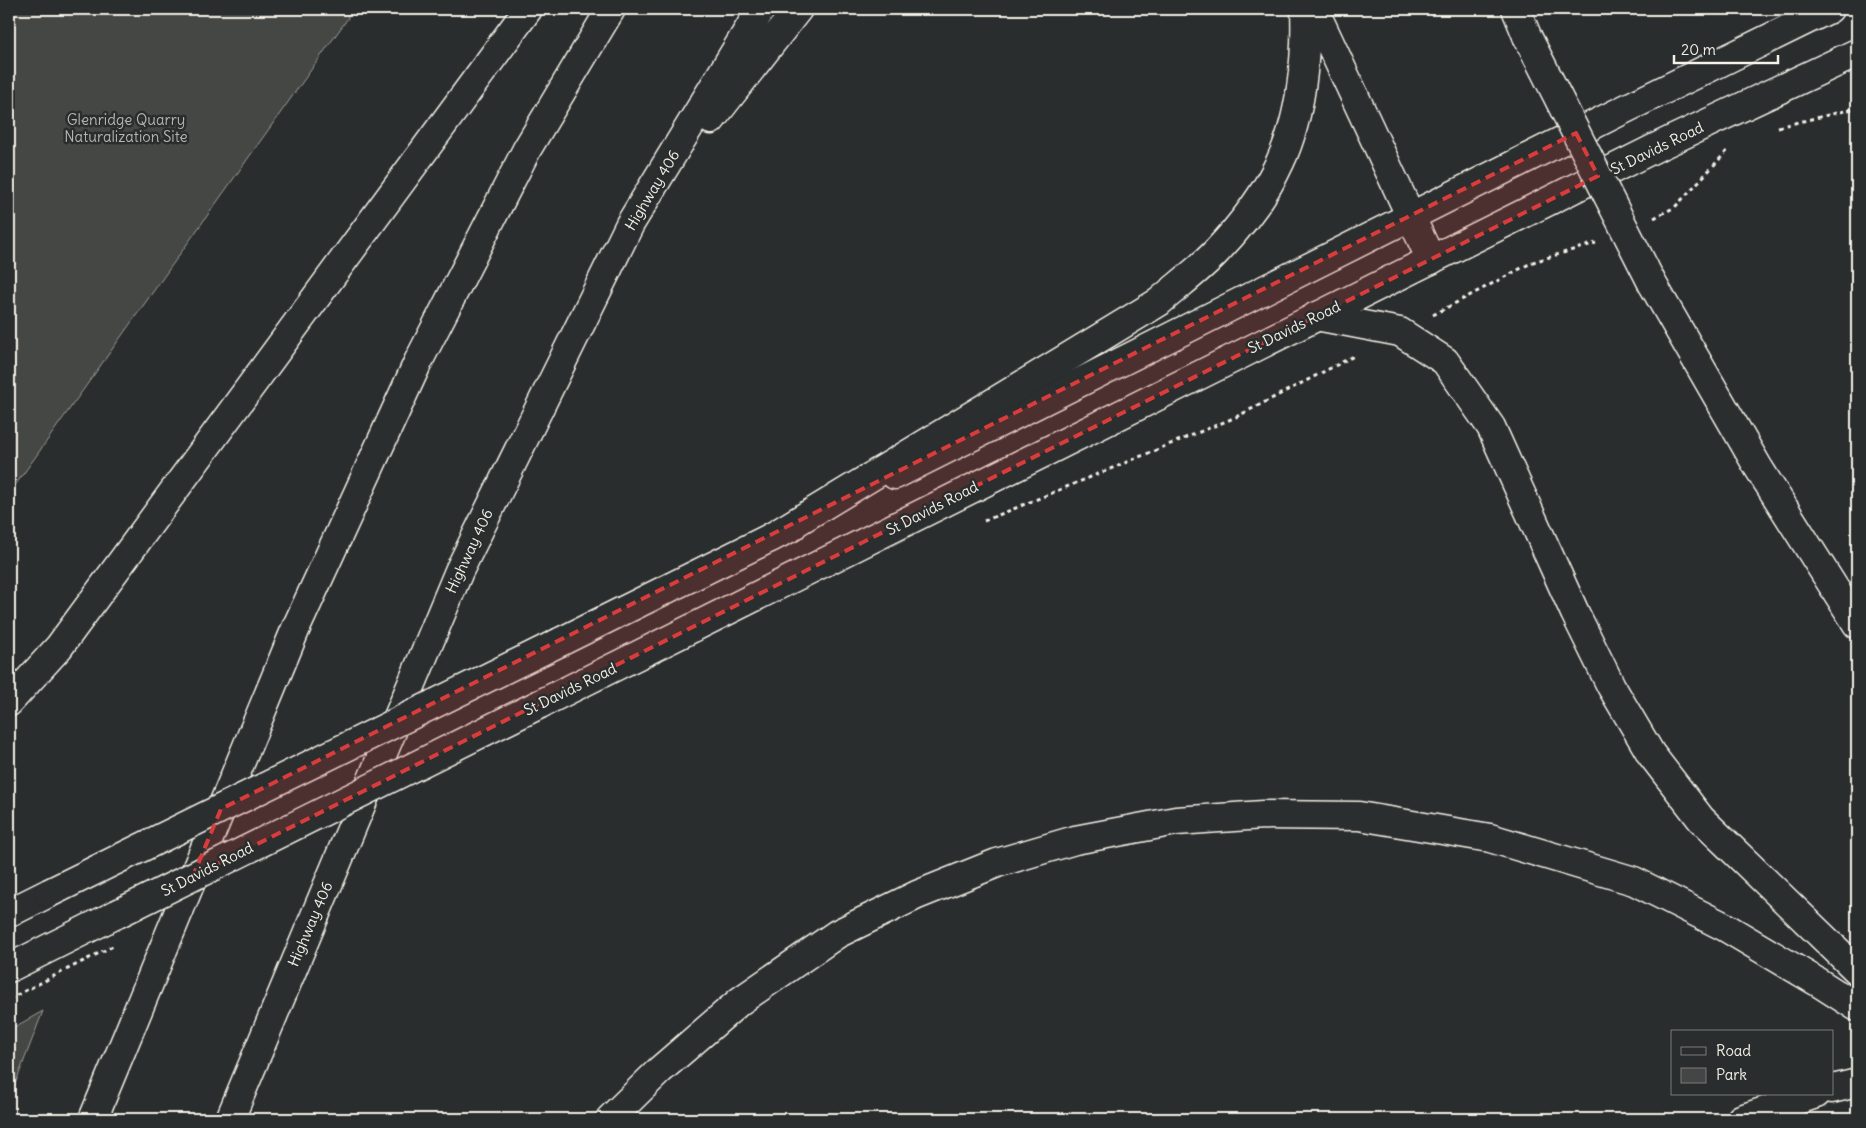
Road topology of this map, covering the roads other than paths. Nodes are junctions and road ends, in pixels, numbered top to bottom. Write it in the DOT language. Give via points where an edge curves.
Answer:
graph roads {
  1 [pos="528,9"];
  2 [pos="611,9"];
  3 [pos="761,9"];
  4 [pos="798,9"];
  5 [pos="1305,9"];
  6 [pos="1314,9"];
  7 [pos="1516,9"];
  8 [pos="1829,9"];
  9 [pos="1857,53"];
  10 [pos="1410,216"];
  11 [pos="630,224"];
  12 [pos="1431,260"];
  13 [pos="1316,316"];
  14 [pos="770,538"];
  15 [pos="1857,624"];
  16 [pos="9,702"];
  17 [pos="9,913"];
  18 [pos="16,964"];
  19 [pos="1849,964"];
  20 [pos="1857,1007"];
  21 [pos="1857,1083"];
  22 [pos="1834,1089"];
  23 [pos="1810,1096"];
  24 [pos="92,1119"];
  25 [pos="230,1119"];
  26 [pos="610,1119"];
  27 [pos="1741,1119"];
  1 -- 16 [label="main road" via="59,647"];
  2 -- 24 [label="main road" via="527,149 418,362 296,628"];
  3 -- 11 [label="main road, Highway 406"];
  4 -- 11 [label="main road"];
  5 -- 14 [label="main road" via="1306,49 1296,110 1280,162 1251,210 1215,253 1158,302"];
  6 -- 10 [label="main road"];
  7 -- 15 [label="main road, bridge" via="1652,283 1758,467"];
  8 -- 10 [label="main road"];
  9 -- 12 [label="main road, St Davids Road" via="1661,145"];
  10 -- 12 [label="main road"];
  10 -- 14 [label="main road"];
  11 -- 25 [label="main road, Highway 406" via="458,571"];
  12 -- 13 [label="main road, St Davids Road"];
  13 -- 18 [label="main road, St Davids Road, bridge"];
  13 -- 19 [label="main road" via="1400,332 1445,361 1491,427 1579,622 1611,686 1651,754 1701,819"];
  14 -- 17 [label="main road, bridge"];
  20 -- 26 [label="main road" via="1725,927 1634,881 1490,838 1359,816 1263,815 1176,821 1075,840 997,864 917,894 837,934 740,1001 660,1070"];
  21 -- 22 [label="main road"];
  23 -- 27 [label="main road"];
}
